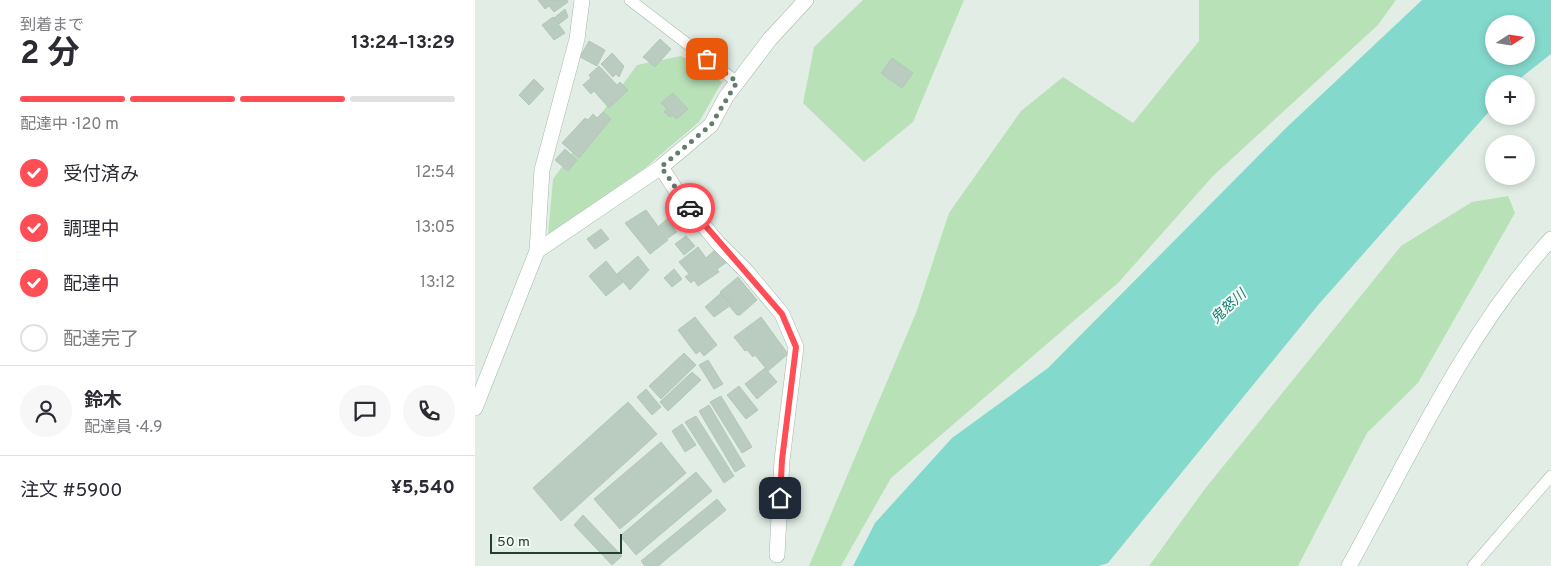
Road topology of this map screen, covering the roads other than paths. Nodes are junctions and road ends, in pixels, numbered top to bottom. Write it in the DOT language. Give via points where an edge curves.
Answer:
graph roads {
  1 [pos="582,0"];
  2 [pos="630,0"];
  3 [pos="800,2"];
  4 [pos="737,82"];
  5 [pos="661,167"];
  6 [pos="1551,238"];
  7 [pos="537,250"];
  8 [pos="475,408"];
  9 [pos="1551,476"];
  10 [pos="777,554"];
  11 [pos="1349,566"];
  12 [pos="1473,566"];
  1 -- 7 [label="street" via="577,39 542,170"];
  2 -- 4 [label="lane"];
  3 -- 4 [label="street"];
  4 -- 5 [label="street" via="711,125"];
  5 -- 7 [label="street"];
  5 -- 10 [label="street" via="681,198 718,243 782,314 796,347 782,460"];
  6 -- 11 [label="street" via="1527,264 1459,365"];
  7 -- 8 [label="street"];
  9 -- 12 [label="lane"];
}
